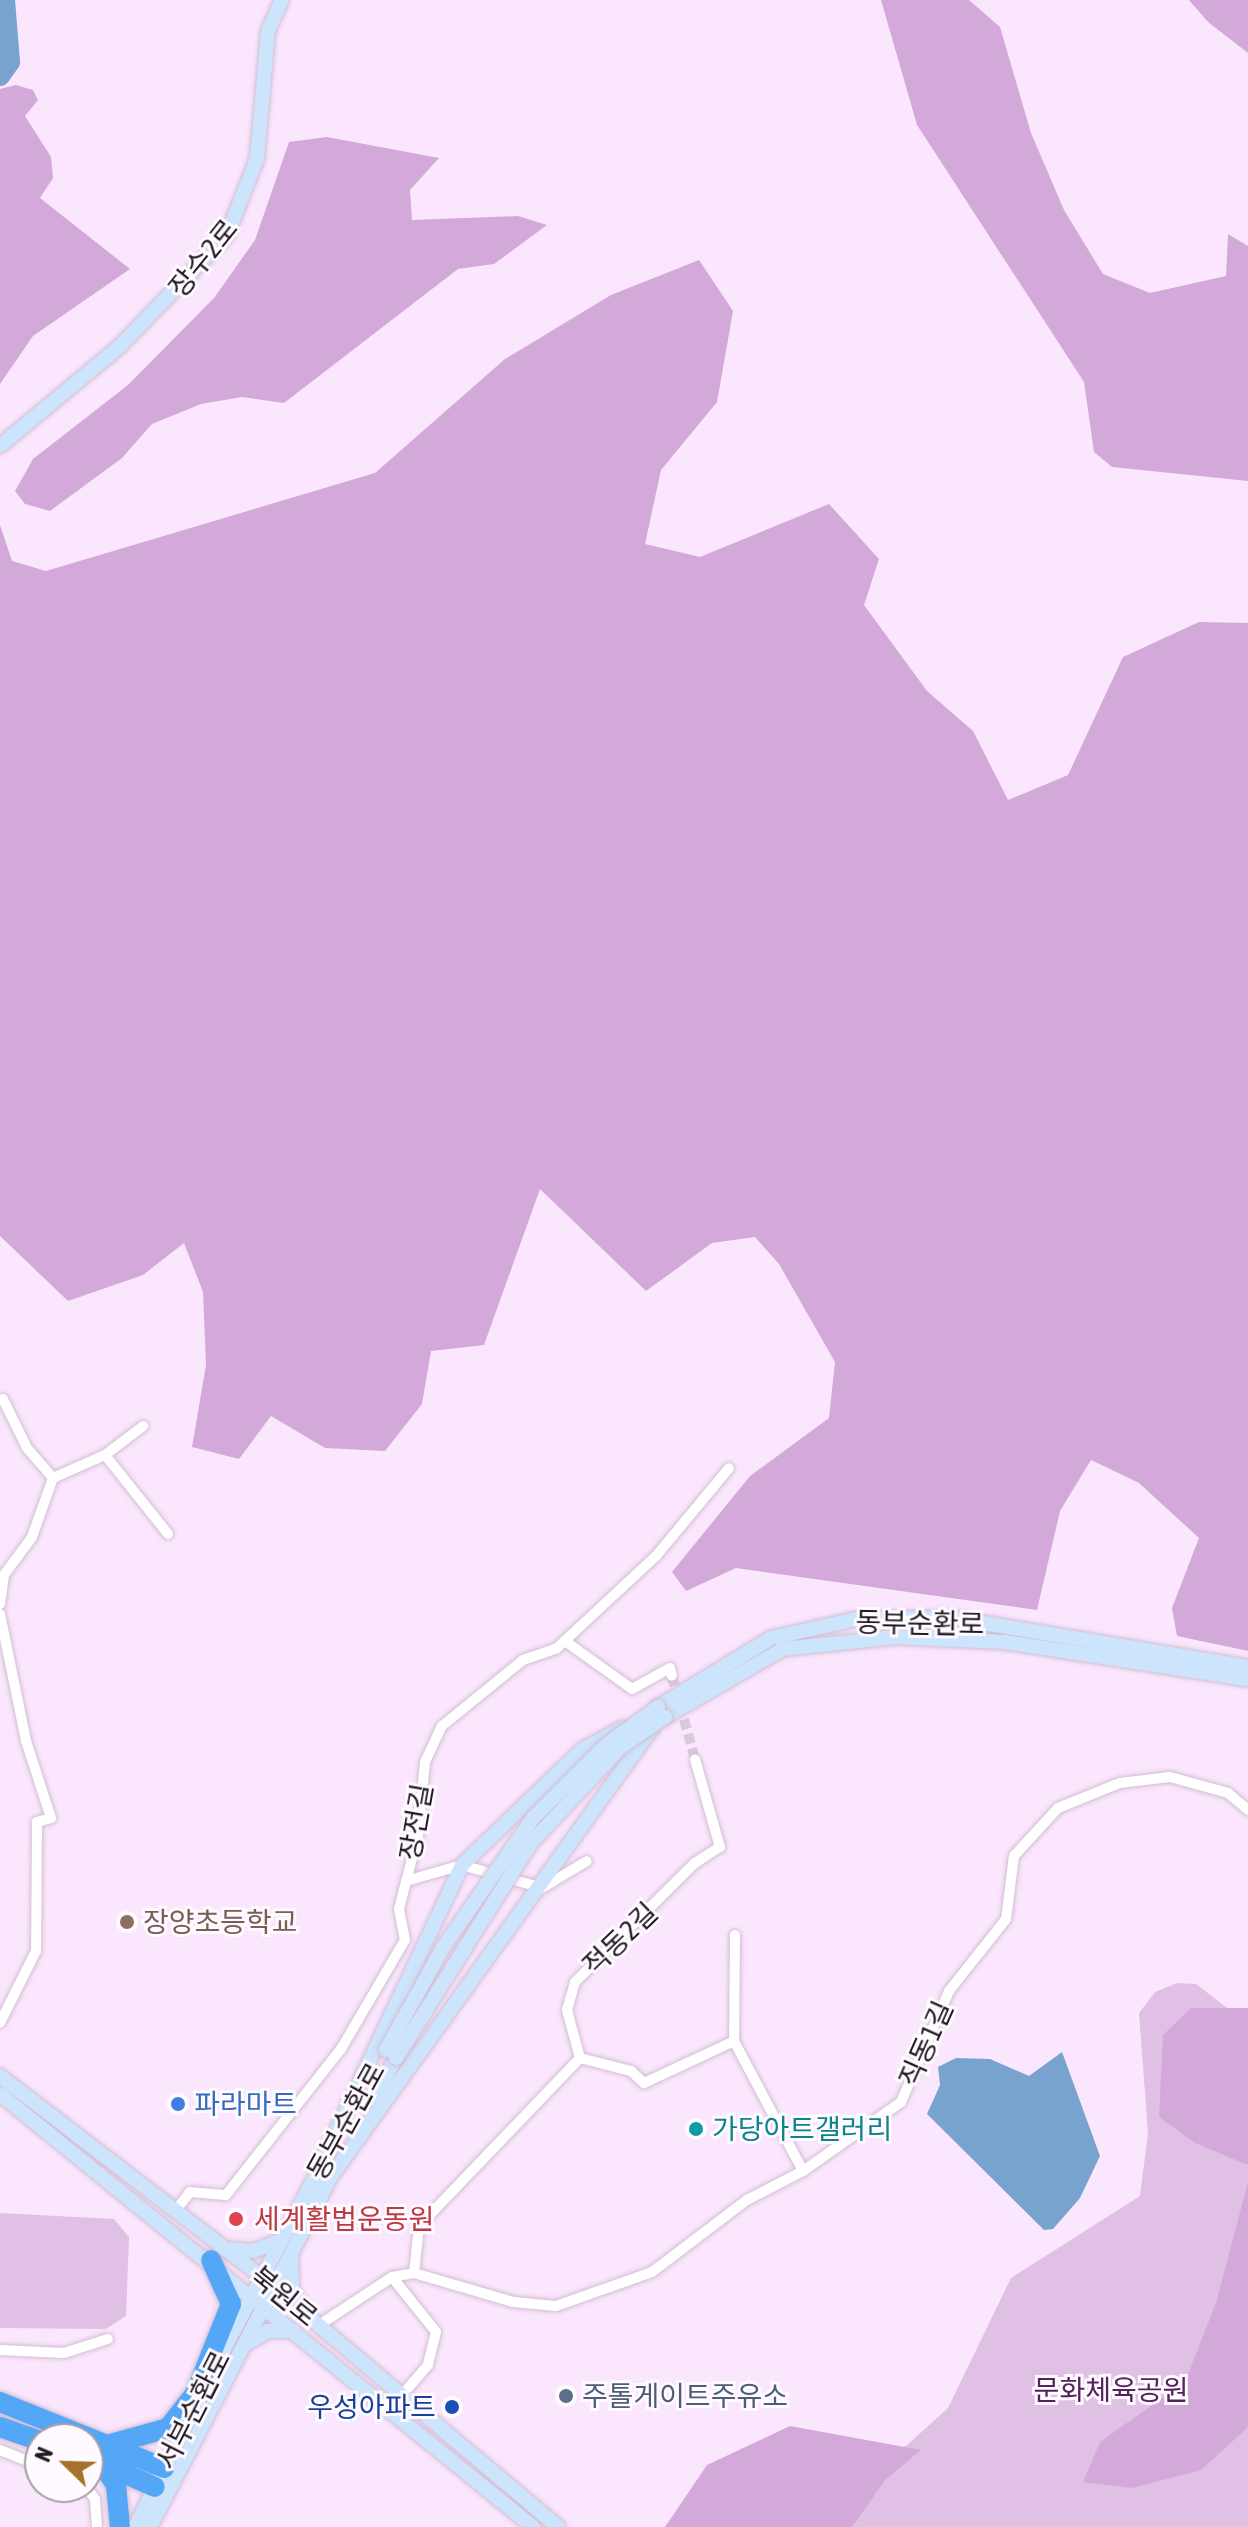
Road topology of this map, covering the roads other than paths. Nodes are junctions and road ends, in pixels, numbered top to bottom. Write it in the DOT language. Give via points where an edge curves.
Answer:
graph roads {
  1 [pos="282,0"];
  2 [pos="0,446"];
  3 [pos="3,1399"];
  4 [pos="143,1426"];
  5 [pos="105,1455"];
  6 [pos="729,1468"];
  7 [pos="53,1478"];
  8 [pos="168,1534"];
  9 [pos="0,1604"];
  10 [pos="0,1614"];
  11 [pos="565,1641"];
  12 [pos="1248,1667"];
  13 [pos="672,1676"];
  14 [pos="1248,1679"];
  15 [pos="657,1715"];
  16 [pos="695,1759"];
  17 [pos="1248,1810"];
  18 [pos="587,1861"];
  19 [pos="462,1865"];
  20 [pos="406,1881"];
  21 [pos="542,1888"];
  22 [pos="735,1935"];
  23 [pos="0,2023"];
  24 [pos="734,2041"];
  25 [pos="580,2058"];
  26 [pos="0,2076"];
  27 [pos="0,2094"];
  28 [pos="803,2171"];
  29 [pos="323,2175"];
  30 [pos="176,2210"];
  31 [pos="279,2241"];
  32 [pos="215,2252"];
  33 [pos="291,2253"];
  34 [pos="414,2273"];
  35 [pos="259,2275"];
  36 [pos="392,2277"];
  37 [pos="273,2286"];
  38 [pos="250,2292"];
  39 [pos="264,2303"];
  40 [pos="313,2320"];
  41 [pos="299,2333"];
  42 [pos="108,2339"];
  43 [pos="241,2348"];
  44 [pos="0,2350"];
  45 [pos="220,2350"];
  46 [pos="200,2391"];
  47 [pos="403,2394"];
  48 [pos="0,2402"];
  49 [pos="390,2408"];
  50 [pos="40,2423"];
  51 [pos="0,2427"];
  52 [pos="24,2435"];
  53 [pos="0,2450"];
  54 [pos="104,2452"];
  55 [pos="104,2455"];
  56 [pos="104,2456"];
  57 [pos="24,2460"];
  58 [pos="104,2462"];
  59 [pos="170,2471"];
  60 [pos="161,2490"];
  61 [pos="95,2503"];
  62 [pos="532,2505"];
  63 [pos="521,2524"];
  64 [pos="97,2527"];
  65 [pos="120,2527"];
  66 [pos="135,2527"];
  67 [pos="150,2527"];
  68 [pos="558,2527"];
  1 -- 2 [label="street, 장수2로" via="268,31 257,159 227,235 119,347"];
  3 -- 7 [label="street" via="27,1448"];
  4 -- 5 [label="street"];
  5 -- 7 [label="street"];
  5 -- 8 [label="street"];
  6 -- 11 [label="street, 장전길" via="656,1556"];
  7 -- 9 [label="street" via="32,1537 4,1575"];
  10 -- 23 [label="street" via="26,1741 51,1818 37,1822 36,1951"];
  11 -- 13 [label="street" via="632,1689 670,1668"];
  11 -- 20 [label="street, 장전길" via="523,1660 442,1726 425,1762"];
  12 -- 15 [label="street, 동부순환로" via="953,1618 857,1619 771,1638"];
  14 -- 15 [label="street, 동부순환로" via="1005,1642 895,1637 783,1649"];
  15 -- 19 [label="street" via="582,1750"];
  15 -- 21 [label="street"];
  15 -- 29 [label="street, 동부순환로, bridge" via="605,1746 533,1818 444,1946"];
  16 -- 25 [label="street, 적동2길" via="720,1847 695,1863 575,1982 567,2010"];
  17 -- 28 [label="street, 직동1길" via="1228,1793 1170,1777 1120,1783 1058,1808 1014,1856 1006,1919 949,1991 901,2102"];
  18 -- 21 [label="street"];
  19 -- 20 [label="street"];
  19 -- 21 [label="street"];
  19 -- 29 [label="street"];
  20 -- 30 [label="street, 장전길" via="399,1909 405,1940 341,2049 226,2195 190,2192"];
  21 -- 29 [label="street"];
  22 -- 24 [label="street"];
  24 -- 25 [label="street" via="644,2083 631,2071"];
  24 -- 28 [label="street"];
  25 -- 34 [label="street" via="419,2226"];
  26 -- 30 [label="street, 북원로"];
  27 -- 32 [label="street, 북원로"];
  28 -- 34 [label="street, 직동1길" via="747,2200 652,2272 556,2306 513,2302"];
  29 -- 31 [label="street, 동부순환로"];
  29 -- 33 [label="street, 동부순환로"];
  30 -- 32 [label="street, 북원로"];
  31 -- 32 [label="street" via="240,2253"];
  31 -- 35 [label="street, 동부순환로"];
  32 -- 35 [label="street, 북원로"];
  32 -- 38 [label="street, 북원로"];
  32 -- 45 [label="highway" via="231,2304"];
  33 -- 37 [label="street, 동부순환로"];
  33 -- 40 [label="street" via="292,2290"];
  34 -- 36 [label="street, 직동1길"];
  35 -- 37 [label="street, 북원로"];
  35 -- 38 [label="street, 서부순환로"];
  36 -- 40 [label="street, 직동1길"];
  36 -- 47 [label="street" via="436,2332 428,2365"];
  37 -- 39 [label="street, 서부순환로"];
  37 -- 40 [label="street, 북원로"];
  38 -- 39 [label="street, 북원로"];
  38 -- 45 [label="street, 서부순환로"];
  39 -- 41 [label="street, 북원로"];
  39 -- 43 [label="street, 서부순환로"];
  40 -- 47 [label="street, 북원로"];
  41 -- 43 [label="street" via="268,2331"];
  41 -- 49 [label="street, 북원로"];
  42 -- 44 [label="street" via="56,2354"];
  43 -- 59 [label="street, 서부순환로"];
  45 -- 46 [label="highway"];
  46 -- 54 [label="highway" via="168,2428"];
  46 -- 59 [label="street, 서부순환로"];
  47 -- 49 [label="street"];
  47 -- 62 [label="street, 북원로"];
  48 -- 50 [label="highway"];
  49 -- 63 [label="street, 북원로"];
  51 -- 52 [label="highway"];
  53 -- 57 [label="street"];
  55 -- 59 [label="highway"];
  56 -- 60 [label="highway"];
  58 -- 65 [label="highway" via="116,2485"];
  59 -- 60 [label="street, 서부순환로"];
  60 -- 66 [label="street, 서부순환로"];
  60 -- 67 [label="street, 서부순환로"];
  61 -- 64 [label="street"];
  62 -- 63 [label="street"];
  62 -- 68 [label="street, 북원로"];
}
